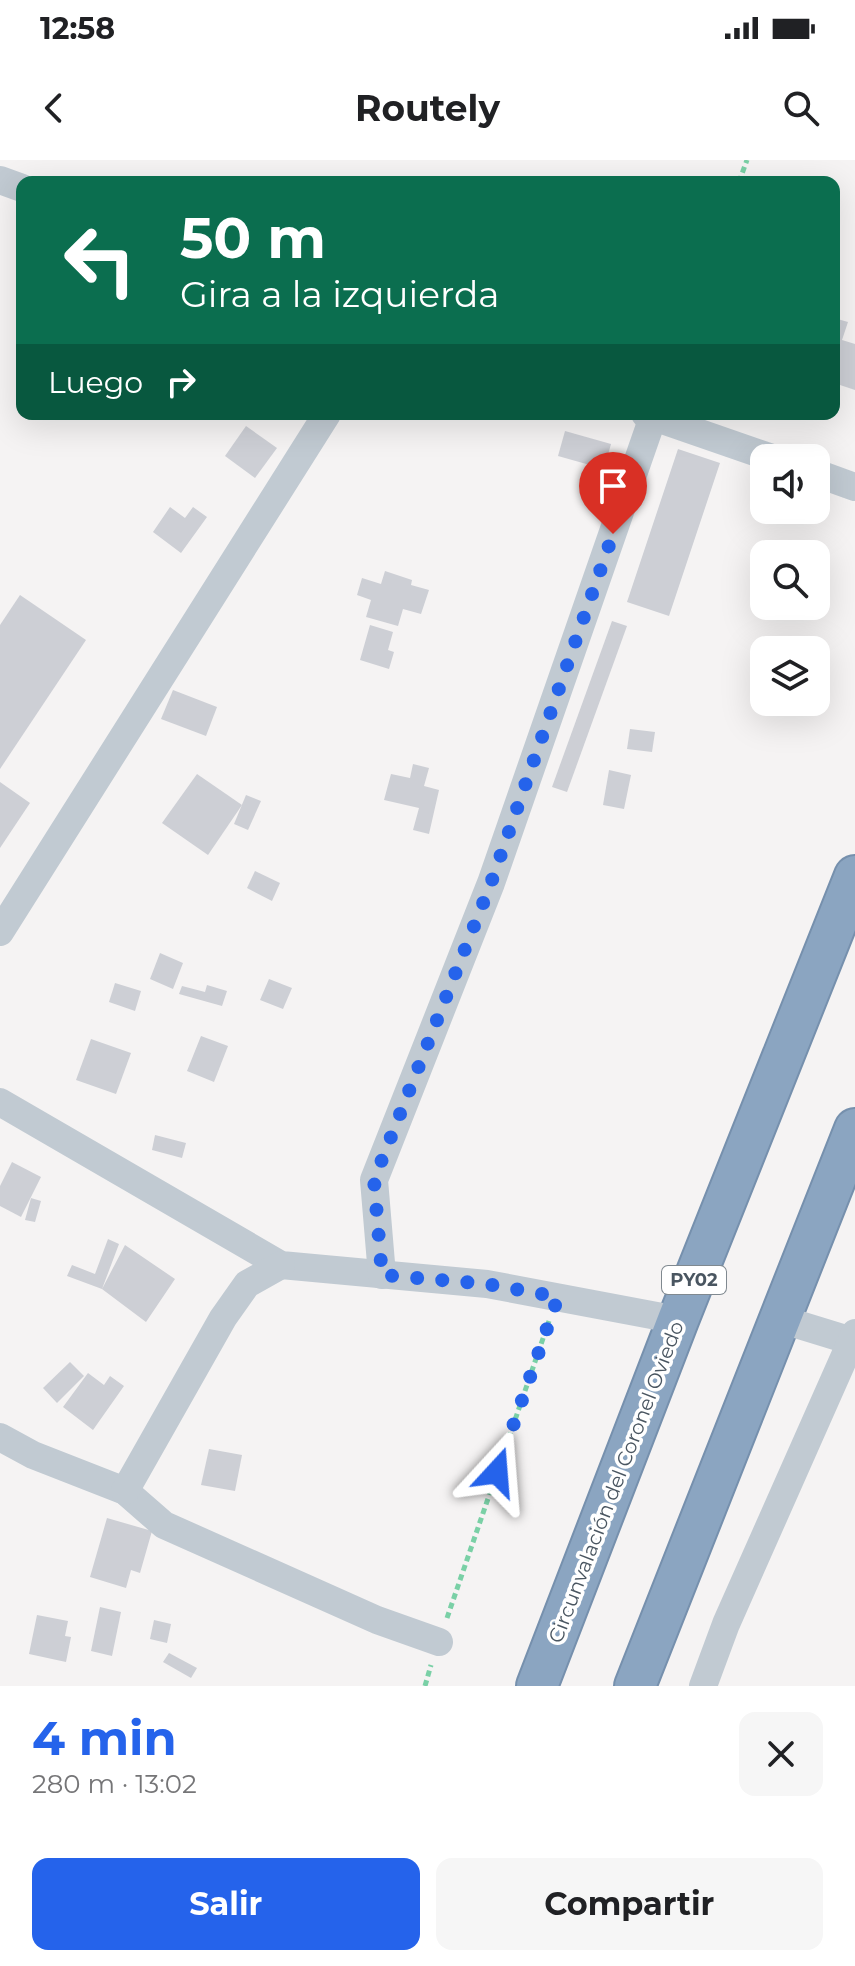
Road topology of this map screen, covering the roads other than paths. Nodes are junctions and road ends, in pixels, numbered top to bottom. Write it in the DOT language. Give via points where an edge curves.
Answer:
graph roads {
  1 [pos="323,420"];
  2 [pos="648,420"];
  3 [pos="661,420"];
  4 [pos="750,450"];
  5 [pos="830,478"];
  6 [pos="855,487"];
  7 [pos="855,876"];
  8 [pos="0,932"];
  9 [pos="0,1102"];
  10 [pos="855,1129"];
  11 [pos="281,1265"];
  12 [pos="382,1275"];
  13 [pos="780,1319"];
  14 [pos="678,1320"];
  15 [pos="854,1339"];
  16 [pos="0,1437"];
  17 [pos="125,1491"];
  18 [pos="439,1642"];
  19 [pos="537,1686"];
  20 [pos="635,1686"];
  21 [pos="703,1686"];
  1 -- 8 [label="street"];
  2 -- 12 [label="street" via="491,883 374,1180"];
  3 -- 4 [label="street"];
  5 -- 6 [label="street"];
  7 -- 14 [label="highway, Circunvalación del Coronel Oviedo / PY02"];
  9 -- 11 [label="street"];
  10 -- 13 [label="highway"];
  11 -- 12 [label="street"];
  11 -- 17 [label="street" via="247,1284 223,1318"];
  12 -- 14 [label="street" via="487,1284"];
  13 -- 15 [label="street"];
  13 -- 20 [label="highway"];
  14 -- 19 [label="highway, Circunvalación del Coronel Oviedo / PY02"];
  15 -- 21 [label="street"];
  16 -- 17 [label="street"];
  17 -- 18 [label="street" via="164,1525 377,1620"];
}
